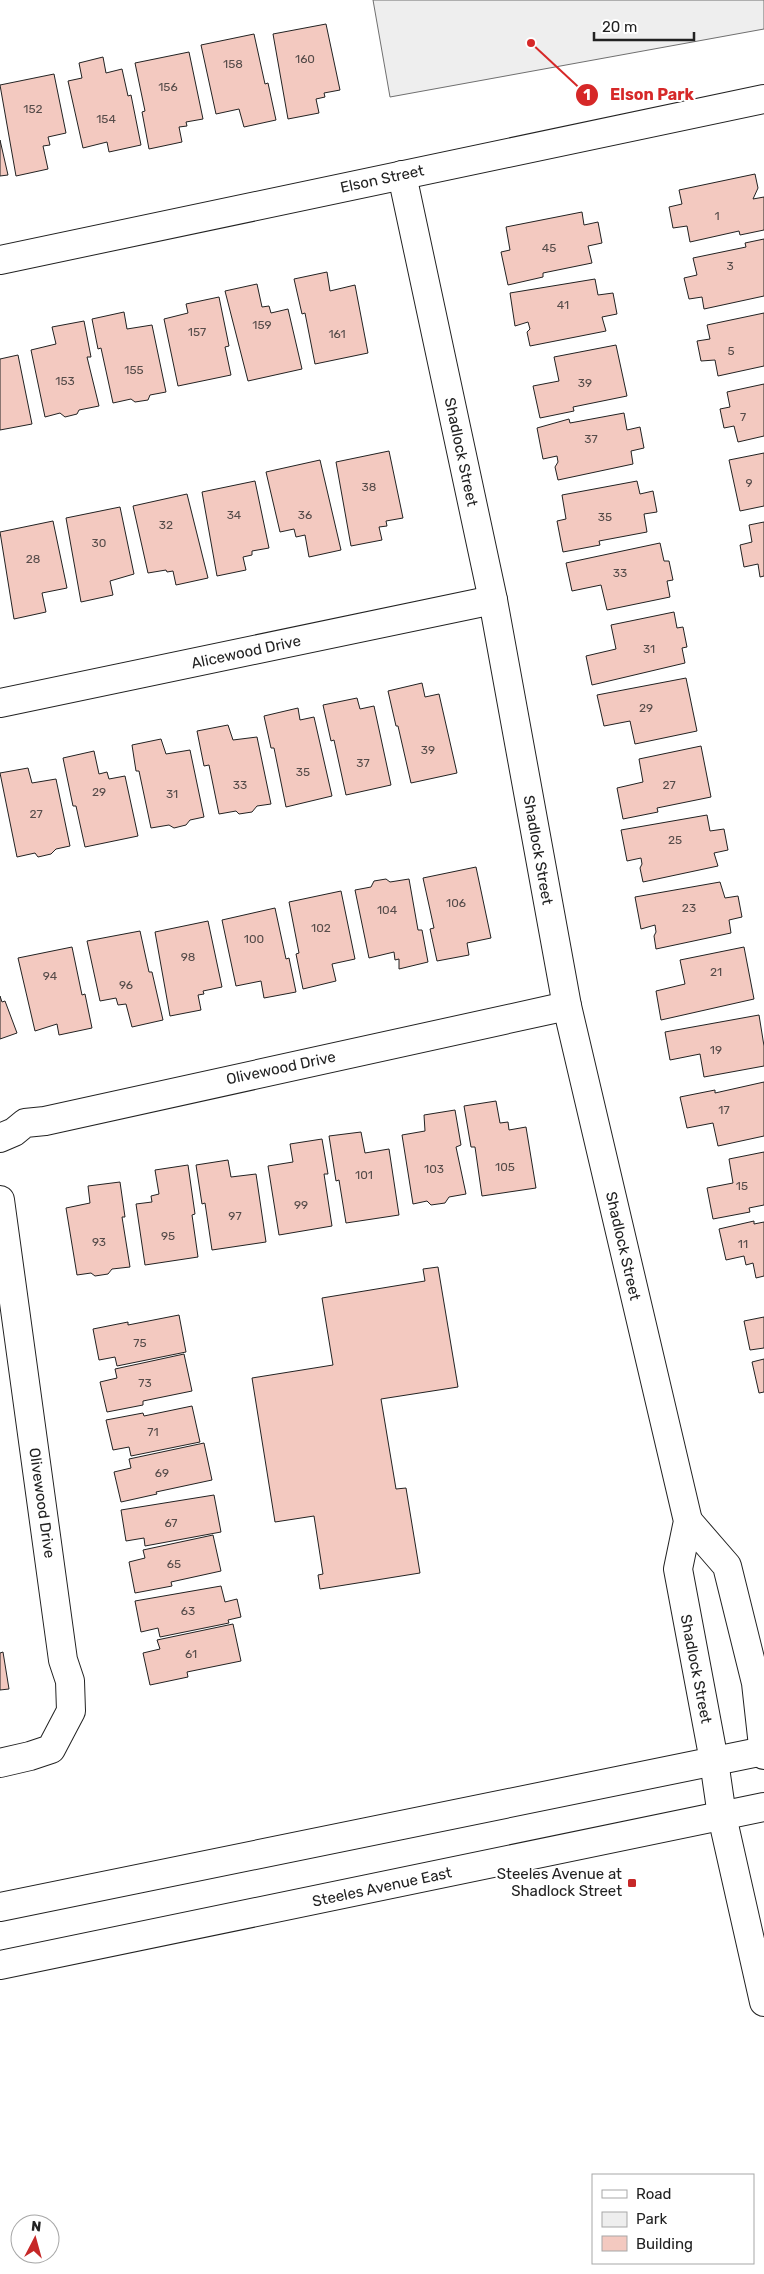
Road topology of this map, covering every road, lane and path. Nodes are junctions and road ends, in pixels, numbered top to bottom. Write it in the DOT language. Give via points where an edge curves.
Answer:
graph roads {
  1 [pos="764,99"];
  2 [pos="402,175"];
  3 [pos="0,260"];
  4 [pos="493,600"];
  5 [pos="0,703"];
  6 [pos="567,1006"];
  7 [pos="0,1138"];
  8 [pos="0,1200"];
  9 [pos="688,1521"];
  10 [pos="764,1752"];
  11 [pos="714,1761"];
  12 [pos="0,1763"];
  13 [pos="764,1807"];
  14 [pos="722,1816"];
  15 [pos="0,1907"];
  16 [pos="0,1965"];
  17 [pos="764,2002"];
  1 -- 2 [label="street, Elson Street"];
  2 -- 3 [label="street, Elson Street"];
  2 -- 4 [label="street, Shadlock Street"];
  4 -- 5 [label="street, Alicewood Drive"];
  4 -- 6 [label="street, Shadlock Street"];
  6 -- 7 [label="street, Olivewood Drive" via="25,1123"];
  6 -- 9 [label="street, Shadlock Street"];
  8 -- 12 [label="street, Olivewood Drive" via="63,1660 70,1681 71,1711 51,1749"];
  9 -- 10 [label="street, Shadlock Street" via="727,1566 756,1683"];
  9 -- 11 [label="street, Shadlock Street" via="678,1569"];
  10 -- 11 [label="street"];
  11 -- 14 [label="street, Shadlock Street"];
  11 -- 15 [label="street"];
  13 -- 14 [label="street, Steeles Avenue East"];
  14 -- 16 [label="street, Steeles Avenue East"];
  14 -- 17 [label="street, Shadlock Street"];
}
